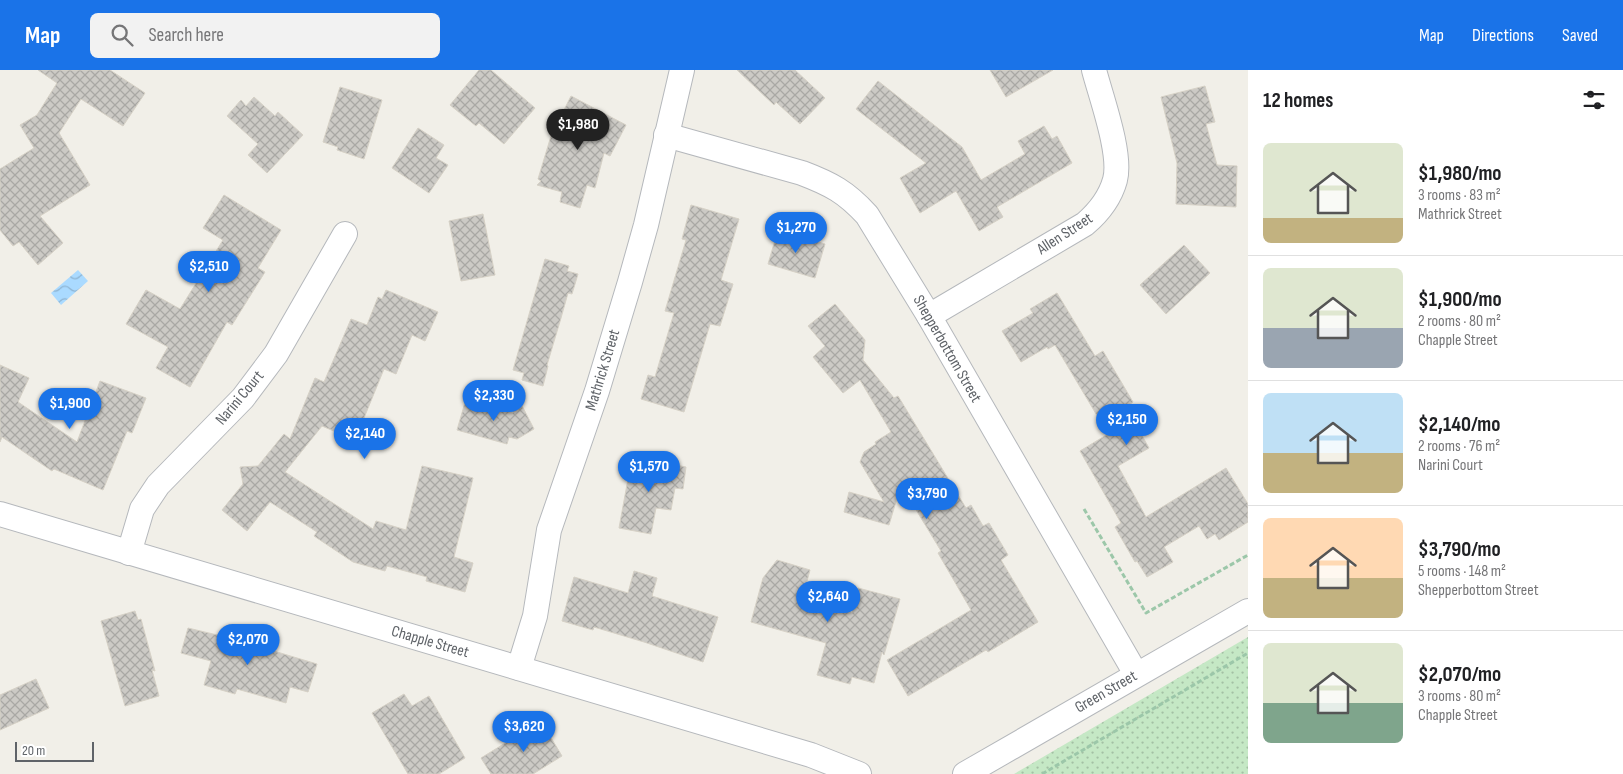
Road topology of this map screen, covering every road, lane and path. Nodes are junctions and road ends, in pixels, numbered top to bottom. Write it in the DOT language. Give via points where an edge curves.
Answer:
graph roads {
  1 [pos="1094,70"];
  2 [pos="675,71"];
  3 [pos="666,134"];
  4 [pos="345,234"];
  5 [pos="929,316"];
  6 [pos="1084,509"];
  7 [pos="0,514"];
  8 [pos="129,553"];
  9 [pos="1248,555"];
  10 [pos="1248,611"];
  11 [pos="1248,653"];
  12 [pos="519,668"];
  13 [pos="1136,674"];
  14 [pos="859,774"];
  15 [pos="965,774"];
  16 [pos="1042,774"];
  1 -- 5 [label="street, Allen Street" via="1116,159 1116,178 1099,212 1085,224"];
  2 -- 3 [label="street, Mathrick Street"];
  3 -- 5 [label="street, Shepperbottom Street" via="802,173 839,189 868,215"];
  3 -- 12 [label="street, Mathrick Street" via="646,225 603,373 549,530 534,616"];
  4 -- 8 [label="street, Narini Court" via="276,354 243,398 158,485 142,509"];
  5 -- 13 [label="street, Shepperbottom Street"];
  6 -- 9 [label="path" via="1146,613"];
  7 -- 8 [label="street, Chapple Street"];
  8 -- 12 [label="street, Chapple Street"];
  10 -- 13 [label="street, Green Street"];
  11 -- 16 [label="path"];
  12 -- 14 [label="street, Chapple Street" via="810,755"];
  13 -- 15 [label="street, Green Street"];
}
